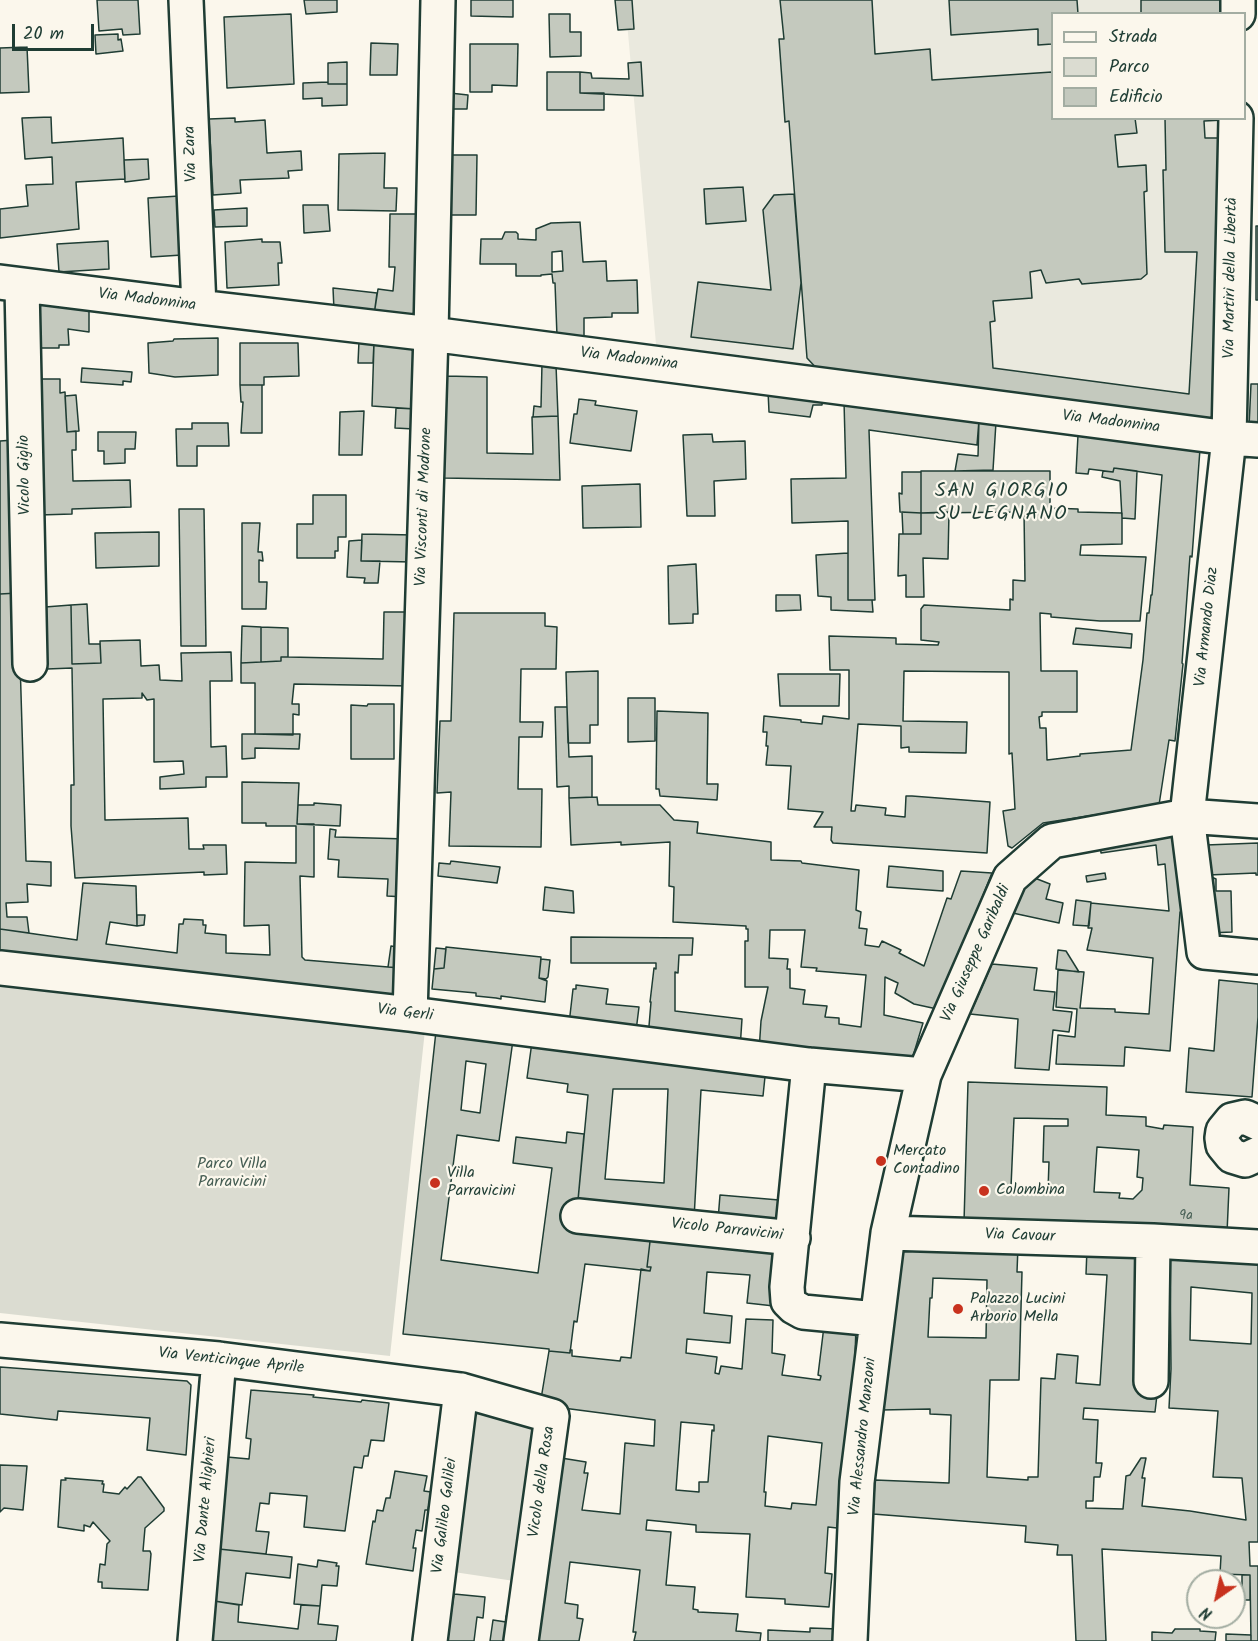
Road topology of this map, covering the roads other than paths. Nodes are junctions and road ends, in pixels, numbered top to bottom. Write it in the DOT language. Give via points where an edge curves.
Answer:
graph roads {
  1 [pos="186,0"];
  2 [pos="438,0"];
  3 [pos="1236,120"];
  4 [pos="11,284"];
  5 [pos="199,307"];
  6 [pos="431,334"];
  7 [pos="1244,439"];
  8 [pos="30,664"];
  9 [pos="1186,816"];
  10 [pos="1258,821"];
  11 [pos="1258,957"];
  12 [pos="0,968"];
  13 [pos="410,1014"];
  14 [pos="809,1065"];
  15 [pos="924,1075"];
  16 [pos="1258,1123"];
  17 [pos="1258,1154"];
  18 [pos="578,1216"];
  19 [pos="888,1233"];
  20 [pos="793,1238"];
  21 [pos="1153,1240"];
  22 [pos="1258,1247"];
  23 [pos="876,1319"];
  24 [pos="0,1340"];
  25 [pos="219,1359"];
  26 [pos="1151,1381"];
  27 [pos="461,1390"];
  28 [pos="195,1641"];
  29 [pos="430,1641"];
  30 [pos="521,1641"];
  31 [pos="850,1641"];
  1 -- 5 [label="street, Via Zara"];
  2 -- 6 [label="street, Via Visconti di Modrone"];
  3 -- 7 [label="street, Via Martiri della Libertà"];
  4 -- 5 [label="street, Via Madonnina"];
  4 -- 8 [label="street, Vicolo Giglio"];
  5 -- 6 [label="street, Via Madonnina"];
  6 -- 7 [label="street, Via Madonnina"];
  6 -- 13 [label="street, Via Visconti di Modrone"];
  7 -- 9 [label="street, Via Armando Diaz"];
  9 -- 10 [label="street, Via Giuseppe Garibaldi"];
  9 -- 11 [label="street" via="1204,952"];
  9 -- 15 [label="street, Via Giuseppe Garibaldi" via="1052,841 1010,878"];
  12 -- 13 [label="street, Via Gerli"];
  13 -- 14 [label="street, Via Gerli"];
  14 -- 15 [label="street, Via Gerli"];
  14 -- 20 [label="street"];
  15 -- 19 [label="street, Via Giuseppe Garibaldi"];
  16 -- 17 [label="street" via="1239,1117 1227,1125 1222,1138 1232,1156 1245,1160"];
  18 -- 20 [label="street, Vicolo Parravicini"];
  19 -- 21 [label="street, Via Cavour"];
  19 -- 23 [label="street, Via Alessandro Manzoni"];
  20 -- 23 [label="street, Vicolo Parravicini" via="787,1287 788,1300 794,1307 803,1312"];
  21 -- 22 [label="street, Via Cavour"];
  21 -- 26 [label="street"];
  23 -- 31 [label="street, Via Alessandro Manzoni" via="857,1482"];
  24 -- 25 [label="street, Via Venticinque Aprile"];
  25 -- 27 [label="street, Via Venticinque Aprile"];
  25 -- 28 [label="street, Via Dante Alighieri"];
  27 -- 29 [label="street, Via Galileo Galilei"];
  27 -- 30 [label="street, Vicolo della Rosa" via="552,1416"];
}
